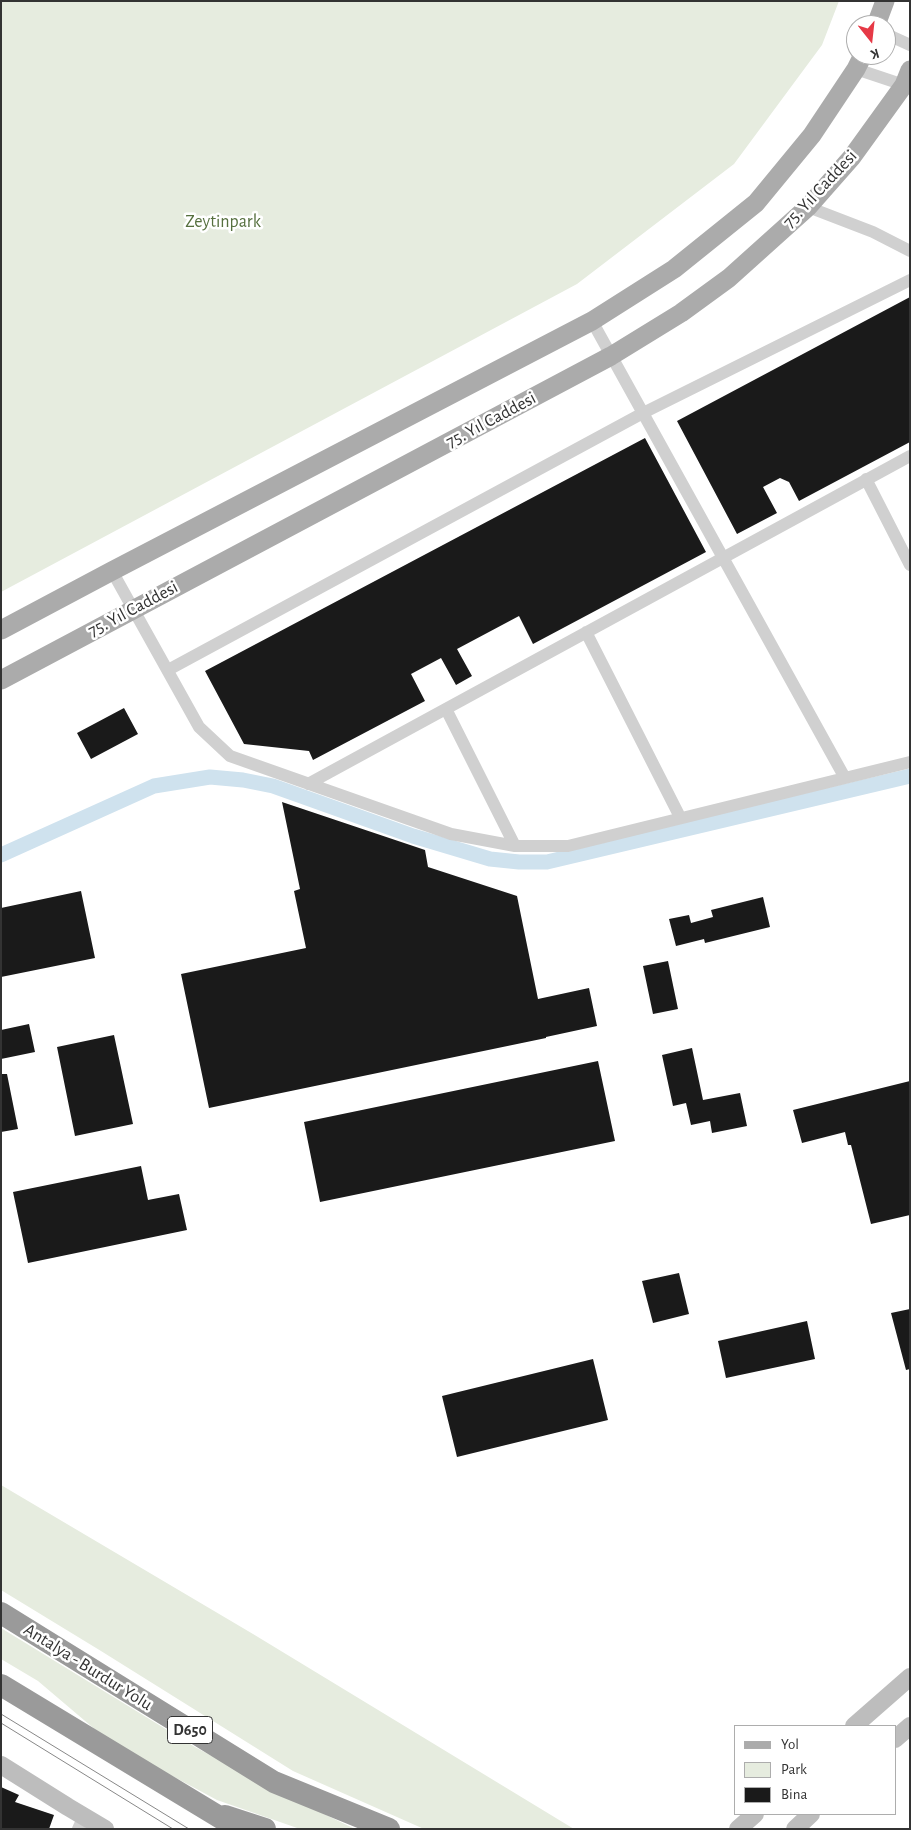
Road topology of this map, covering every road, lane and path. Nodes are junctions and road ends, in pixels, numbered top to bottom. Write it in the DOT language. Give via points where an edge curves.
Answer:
graph roads {
  1 [pos="885,1"];
  2 [pos="880,15"];
  3 [pos="896,39"];
  4 [pos="910,45"];
  5 [pos="857,65"];
  6 [pos="867,65"];
  7 [pos="908,81"];
  8 [pos="808,207"];
  9 [pos="910,251"];
  10 [pos="910,280"];
  11 [pos="592,321"];
  12 [pos="611,356"];
  13 [pos="643,413"];
  14 [pos="910,456"];
  15 [pos="866,479"];
  16 [pos="723,558"];
  17 [pos="910,565"];
  18 [pos="112,571"];
  19 [pos="133,609"];
  20 [pos="1,630"];
  21 [pos="586,632"];
  22 [pos="168,670"];
  23 [pos="1,680"];
  24 [pos="446,709"];
  25 [pos="910,762"];
  26 [pos="845,778"];
  27 [pos="308,784"];
  28 [pos="680,817"];
  29 [pos="515,846"];
  30 [pos="1,1613"];
  31 [pos="910,1677"];
  32 [pos="1,1685"];
  33 [pos="855,1725"];
  34 [pos="910,1726"];
  35 [pos="896,1738"];
  36 [pos="1,1765"];
  37 [pos="205,1809"];
  38 [pos="754,1815"];
  39 [pos="812,1815"];
  40 [pos="812,1815"];
  41 [pos="81,1823"];
  42 [pos="105,1829"];
  43 [pos="233,1829"];
  44 [pos="239,1829"];
  45 [pos="265,1829"];
  46 [pos="389,1829"];
  47 [pos="738,1829"];
  48 [pos="795,1829"];
  49 [pos="803,1829"];
  1 -- 2 [label="main road"];
  3 -- 4 [label="street"];
  5 -- 11 [label="main road" via="812,135 756,203 674,268"];
  6 -- 7 [label="street"];
  7 -- 8 [label="main road, 75. Yıl Caddesi" via="852,158"];
  8 -- 9 [label="street" via="873,232"];
  8 -- 12 [label="main road, 75. Yıl Caddesi" via="729,278 681,313"];
  10 -- 13 [label="street"];
  11 -- 12 [label="street"];
  11 -- 18 [label="main road"];
  12 -- 13 [label="street"];
  12 -- 19 [label="main road, 75. Yıl Caddesi"];
  13 -- 16 [label="street"];
  13 -- 22 [label="street"];
  14 -- 15 [label="street"];
  15 -- 16 [label="street"];
  15 -- 17 [label="street"];
  16 -- 21 [label="street"];
  16 -- 26 [label="street"];
  18 -- 19 [label="street"];
  18 -- 20 [label="main road"];
  19 -- 22 [label="street"];
  19 -- 23 [label="main road, 75. Yıl Caddesi"];
  21 -- 24 [label="street"];
  21 -- 28 [label="street"];
  22 -- 27 [label="street" via="200,727 230,756"];
  24 -- 27 [label="street"];
  24 -- 29 [label="street"];
  25 -- 26 [label="street"];
  26 -- 28 [label="street"];
  27 -- 29 [label="street" via="451,834"];
  28 -- 29 [label="street" via="568,846"];
  30 -- 46 [label="highway, Antalya - Burdur Yolu / D650" via="274,1782"];
  31 -- 33 [label="street"];
  32 -- 37 [label="highway"];
  34 -- 35 [label="street"];
  36 -- 41 [label="street"];
  37 -- 43 [label="street"];
  37 -- 44 [label="highway"];
  37 -- 45 [label="highway"];
  38 -- 47 [label="street"];
  39 -- 48 [label="street"];
  40 -- 49 [label="street"];
  41 -- 42 [label="street"];
}
